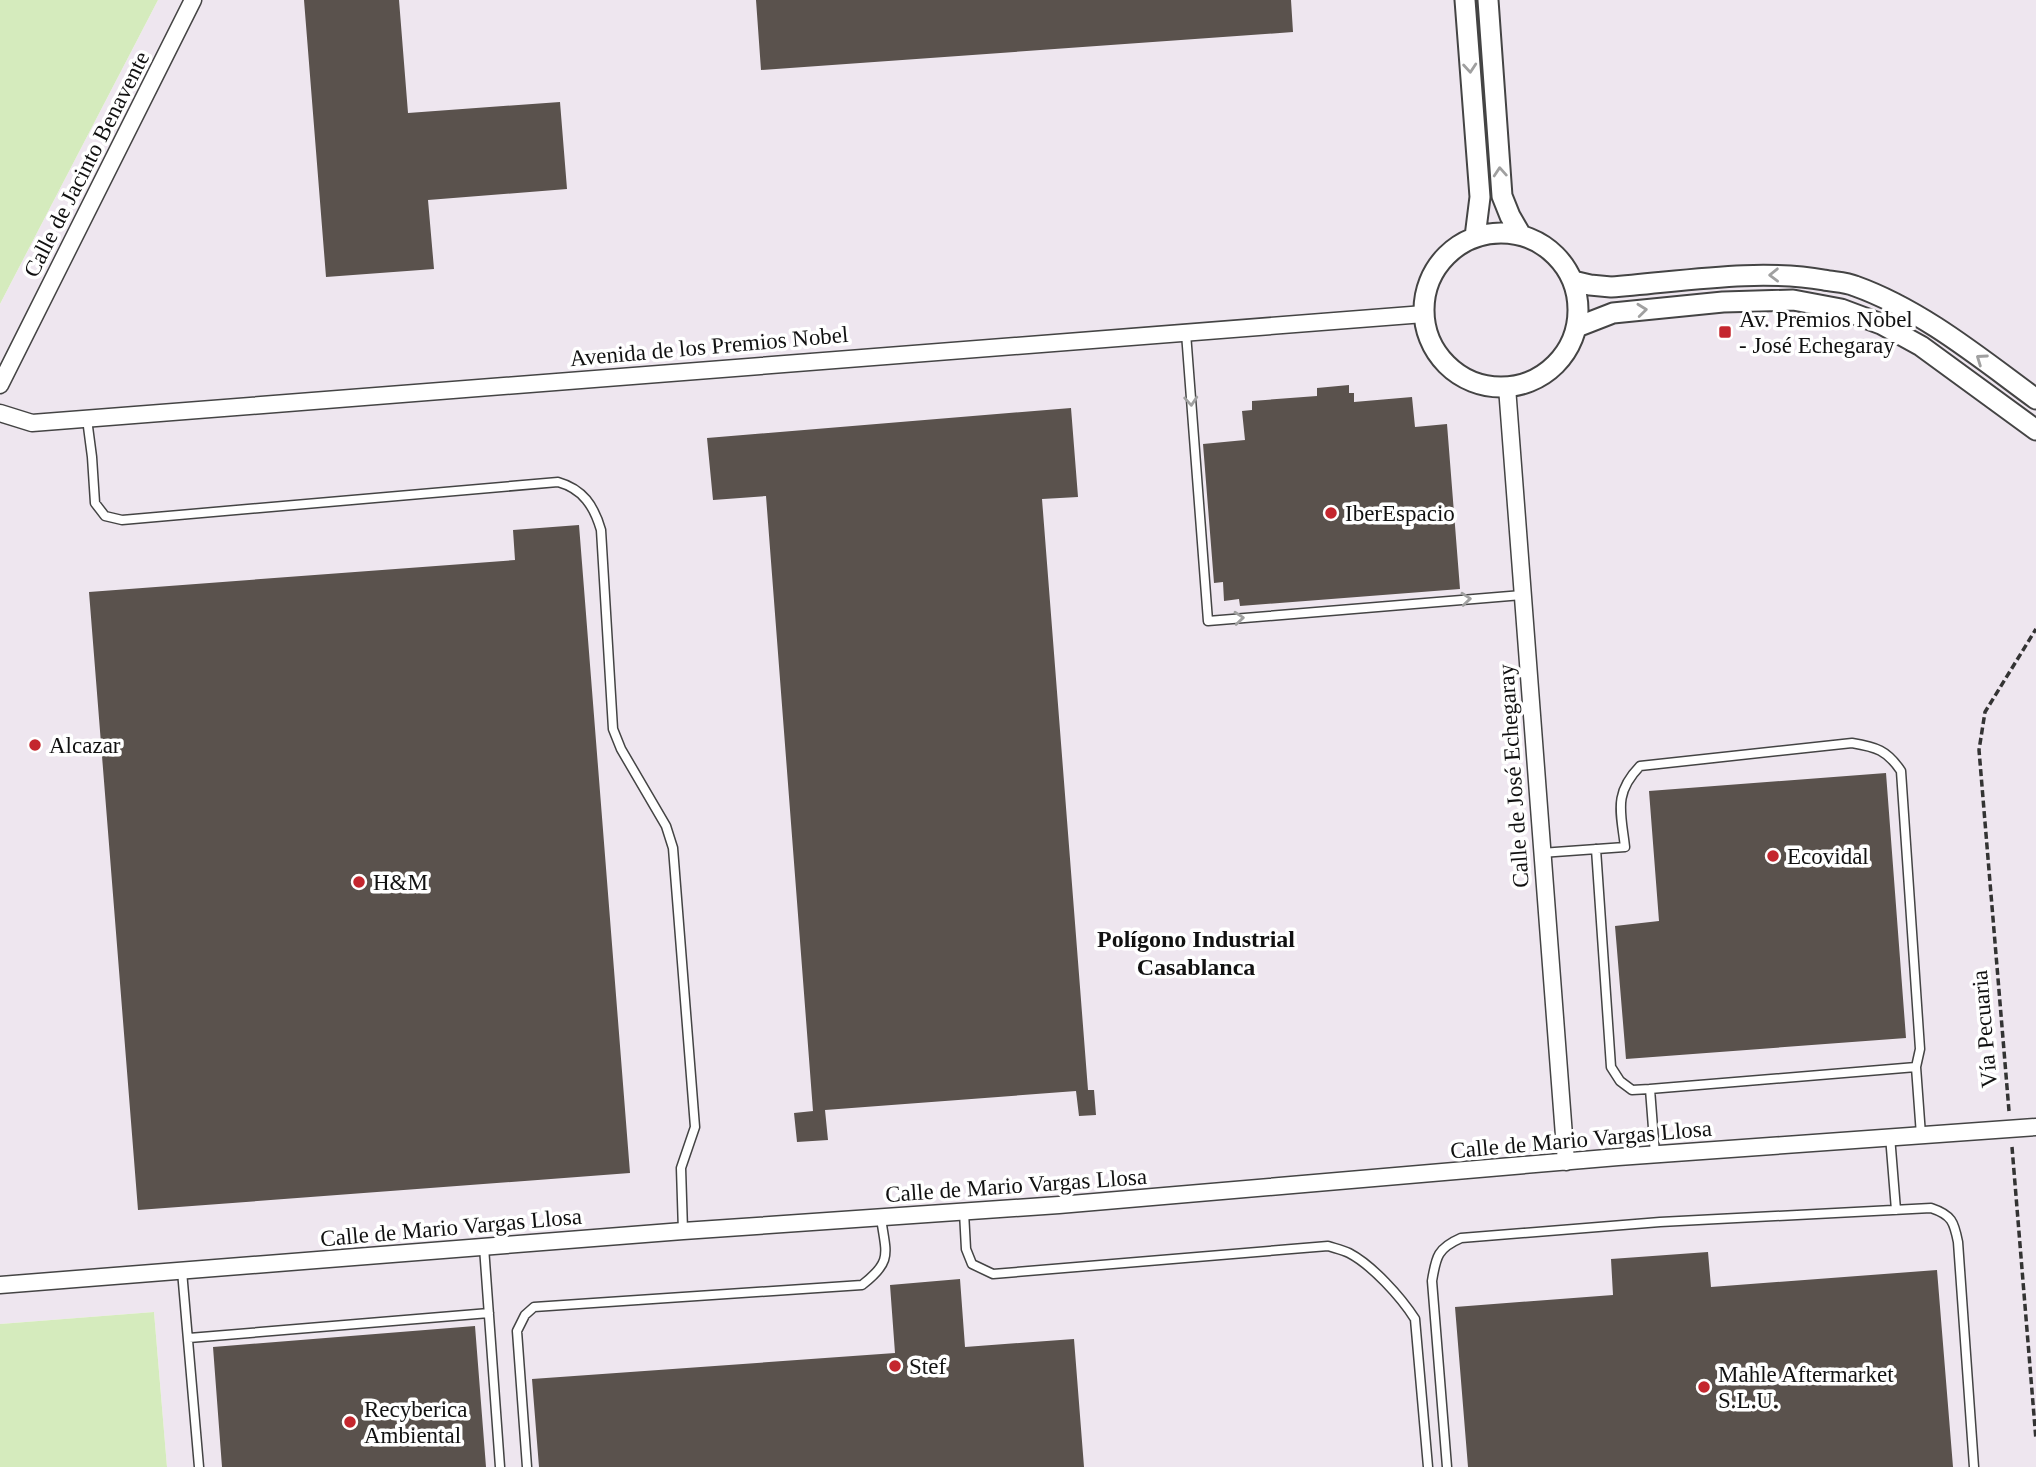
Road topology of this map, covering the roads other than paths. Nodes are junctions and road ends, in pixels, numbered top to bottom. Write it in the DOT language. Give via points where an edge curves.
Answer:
graph roads {
  1 [pos="193,0"];
  2 [pos="1465,0"];
  3 [pos="1488,0"];
  4 [pos="1521,235"];
  5 [pos="1475,237"];
  6 [pos="1573,281"];
  7 [pos="1424,314"];
  8 [pos="1577,327"];
  9 [pos="1186,332"];
  10 [pos="0,385"];
  11 [pos="1507,387"];
  12 [pos="2036,399"];
  13 [pos="0,412"];
  14 [pos="87,419"];
  15 [pos="2036,430"];
  16 [pos="1522,595"];
  17 [pos="1596,849"];
  18 [pos="1541,853"];
  19 [pos="1916,1067"];
  20 [pos="1650,1089"];
  21 [pos="2036,1127"];
  22 [pos="1921,1135"];
  23 [pos="1890,1136"];
  24 [pos="1655,1154"];
  25 [pos="1566,1162"];
  26 [pos="1896,1210"];
  27 [pos="964,1212"];
  28 [pos="881,1218"];
  29 [pos="683,1231"];
  30 [pos="484,1247"];
  31 [pos="181,1271"];
  32 [pos="0,1285"];
  33 [pos="489,1313"];
  34 [pos="189,1338"];
  35 [pos="199,1467"];
  36 [pos="500,1467"];
  37 [pos="527,1467"];
  38 [pos="1428,1467"];
  39 [pos="1447,1467"];
  40 [pos="1974,1467"];
  1 -- 10 [label="street, Calle de Jacinto Benavente"];
  2 -- 5 [label="street, one-way" via="1480,197"];
  4 -- 3 [label="street, one-way" via="1502,196"];
  4 -- 5 [label="street"];
  4 -- 6 [label="street" via="1548,249"];
  5 -- 7 [label="street" via="1451,251 1435,271 1426,291"];
  6 -- 8 [label="street"];
  12 -- 6 [label="street, one-way" via="1934,327 1853,285 1796,275 1611,287"];
  7 -- 9 [label="street, Avenida de los Premios Nobel"];
  7 -- 11 [label="street" via="1435,348 1460,375 1485,385"];
  8 -- 11 [label="street" via="1553,368 1532,381"];
  8 -- 15 [label="street, one-way" via="1613,313 1723,302 1793,300 1841,309 1921,346"];
  9 -- 14 [label="street, Avenida de los Premios Nobel"];
  9 -- 16 [label="lane, one-way" via="1208,621"];
  11 -- 16 [label="street, Calle de José Echegaray"];
  13 -- 14 [label="street, Avenida de los Premios Nobel" via="32,423"];
  14 -- 29 [label="lane" via="95,503 105,516 121,520 558,482 571,485 596,511 601,530 613,729 666,825 673,848 695,1127 681,1168"];
  16 -- 18 [label="street, Calle de José Echegaray"];
  17 -- 18 [label="lane"];
  17 -- 19 [label="lane" via="1625,847 1621,791 1640,766 1852,743 1885,753 1901,771 1920,1049"];
  17 -- 20 [label="lane" via="1611,1067 1632,1090"];
  18 -- 25 [label="street, Calle de José Echegaray"];
  19 -- 20 [label="lane"];
  19 -- 22 [label="lane"];
  20 -- 24 [label="lane"];
  21 -- 22 [label="street, Calle de Mario Vargas Llosa"];
  22 -- 23 [label="street, Calle de Mario Vargas Llosa"];
  23 -- 24 [label="street, Calle de Mario Vargas Llosa"];
  23 -- 26 [label="lane"];
  24 -- 25 [label="street, Calle de Mario Vargas Llosa"];
  25 -- 27 [label="street, Calle de Mario Vargas Llosa"];
  26 -- 39 [label="lane" via="1660,1222 1461,1238 1447,1244 1436,1258 1432,1280"];
  26 -- 40 [label="lane" via="1931,1208 1954,1223"];
  27 -- 28 [label="street, Calle de Mario Vargas Llosa"];
  27 -- 38 [label="lane" via="966,1249 972,1264 993,1273 1328,1246 1349,1253 1402,1299 1415,1319"];
  28 -- 29 [label="street, Calle de Mario Vargas Llosa"];
  28 -- 37 [label="lane" via="886,1255 879,1272 862,1284 534,1307 517,1331"];
  29 -- 30 [label="street, Calle de Mario Vargas Llosa"];
  30 -- 31 [label="street, Calle de Mario Vargas Llosa"];
  30 -- 33 [label="lane"];
  31 -- 32 [label="street, Calle de Mario Vargas Llosa"];
  31 -- 34 [label="lane"];
  33 -- 34 [label="lane"];
  33 -- 36 [label="lane"];
  34 -- 35 [label="lane"];
}
